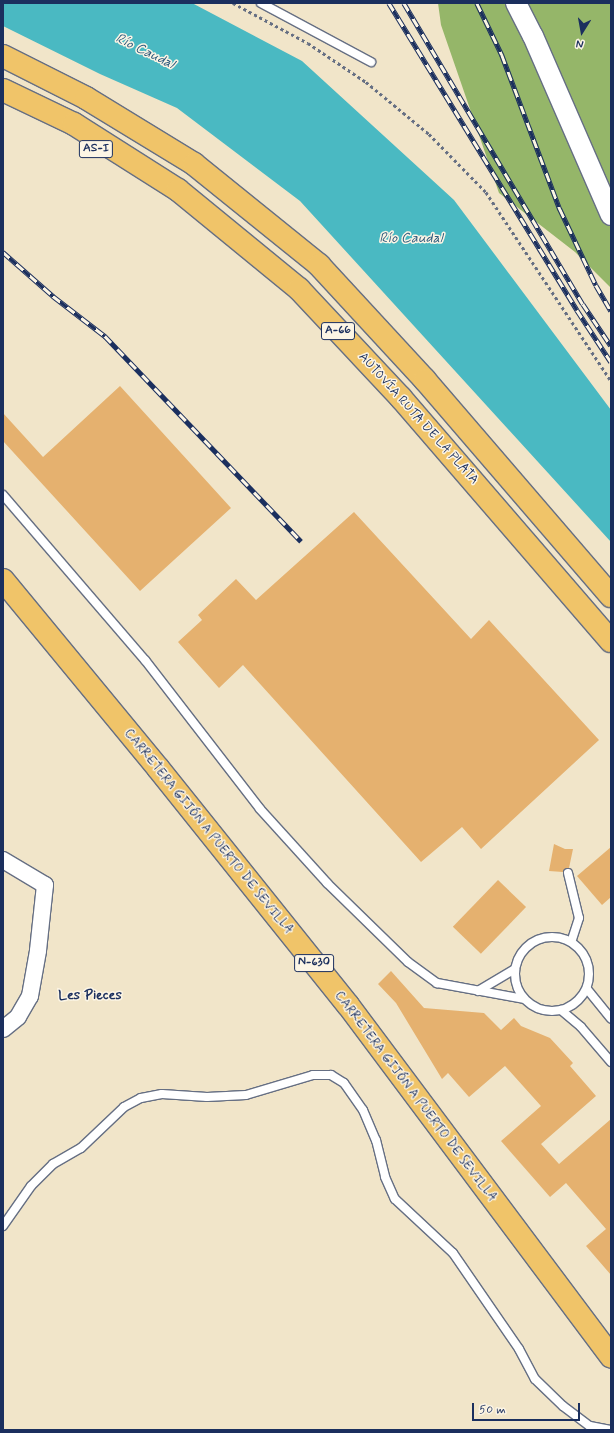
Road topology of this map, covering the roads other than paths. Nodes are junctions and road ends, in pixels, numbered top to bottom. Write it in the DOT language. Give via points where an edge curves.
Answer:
graph roads {
  1 [pos="261,3"];
  2 [pos="516,3"];
  3 [pos="4,56"];
  4 [pos="371,62"];
  5 [pos="7,98"];
  6 [pos="611,215"];
  7 [pos="3,496"];
  8 [pos="3,580"];
  9 [pos="611,596"];
  10 [pos="611,641"];
  11 [pos="3,860"];
  12 [pos="568,873"];
  13 [pos="571,942"];
  14 [pos="515,968"];
  15 [pos="587,989"];
  16 [pos="478,991"];
  17 [pos="524,999"];
  18 [pos="561,1010"];
  19 [pos="611,1019"];
  20 [pos="3,1029"];
  21 [pos="611,1062"];
  22 [pos="3,1226"];
  23 [pos="611,1356"];
  24 [pos="611,1430"];
  1 -- 4 [label="lane"];
  2 -- 6 [label="street" via="533,36"];
  3 -- 9 [label="highway, A-66" via="86,98 194,164 319,265 425,380"];
  5 -- 10 [label="highway, AUTOVÍA RUTA DE LA PLATA / A-66" via="74,124 178,190 299,289 401,398"];
  7 -- 16 [label="lane" via="144,660 260,809 327,883 408,962 437,983"];
  8 -- 23 [label="highway, CARRETERA GIJÓN A PUERTO DE SEVILLA / N-630" via="348,1005"];
  11 -- 20 [label="street" via="45,885 30,996 18,1017"];
  12 -- 13 [label="lane" via="579,918"];
  13 -- 14 [label="lane" via="558,937 543,938 530,944 520,955"];
  13 -- 15 [label="lane" via="582,952 589,965"];
  14 -- 16 [label="lane"];
  14 -- 17 [label="lane" via="516,983"];
  15 -- 18 [label="lane" via="575,1004"];
  15 -- 19 [label="lane"];
  16 -- 17 [label="lane"];
  17 -- 18 [label="lane" via="546,1011"];
  18 -- 21 [label="lane" via="581,1027"];
  22 -- 24 [label="lane" via="30,1186 53,1164 82,1148 124,1107 141,1098 162,1094 207,1097 246,1095 313,1075 331,1075 344,1083 363,1110 376,1140 385,1177 395,1199 453,1254 519,1349 535,1379 563,1406 590,1426"];
}
